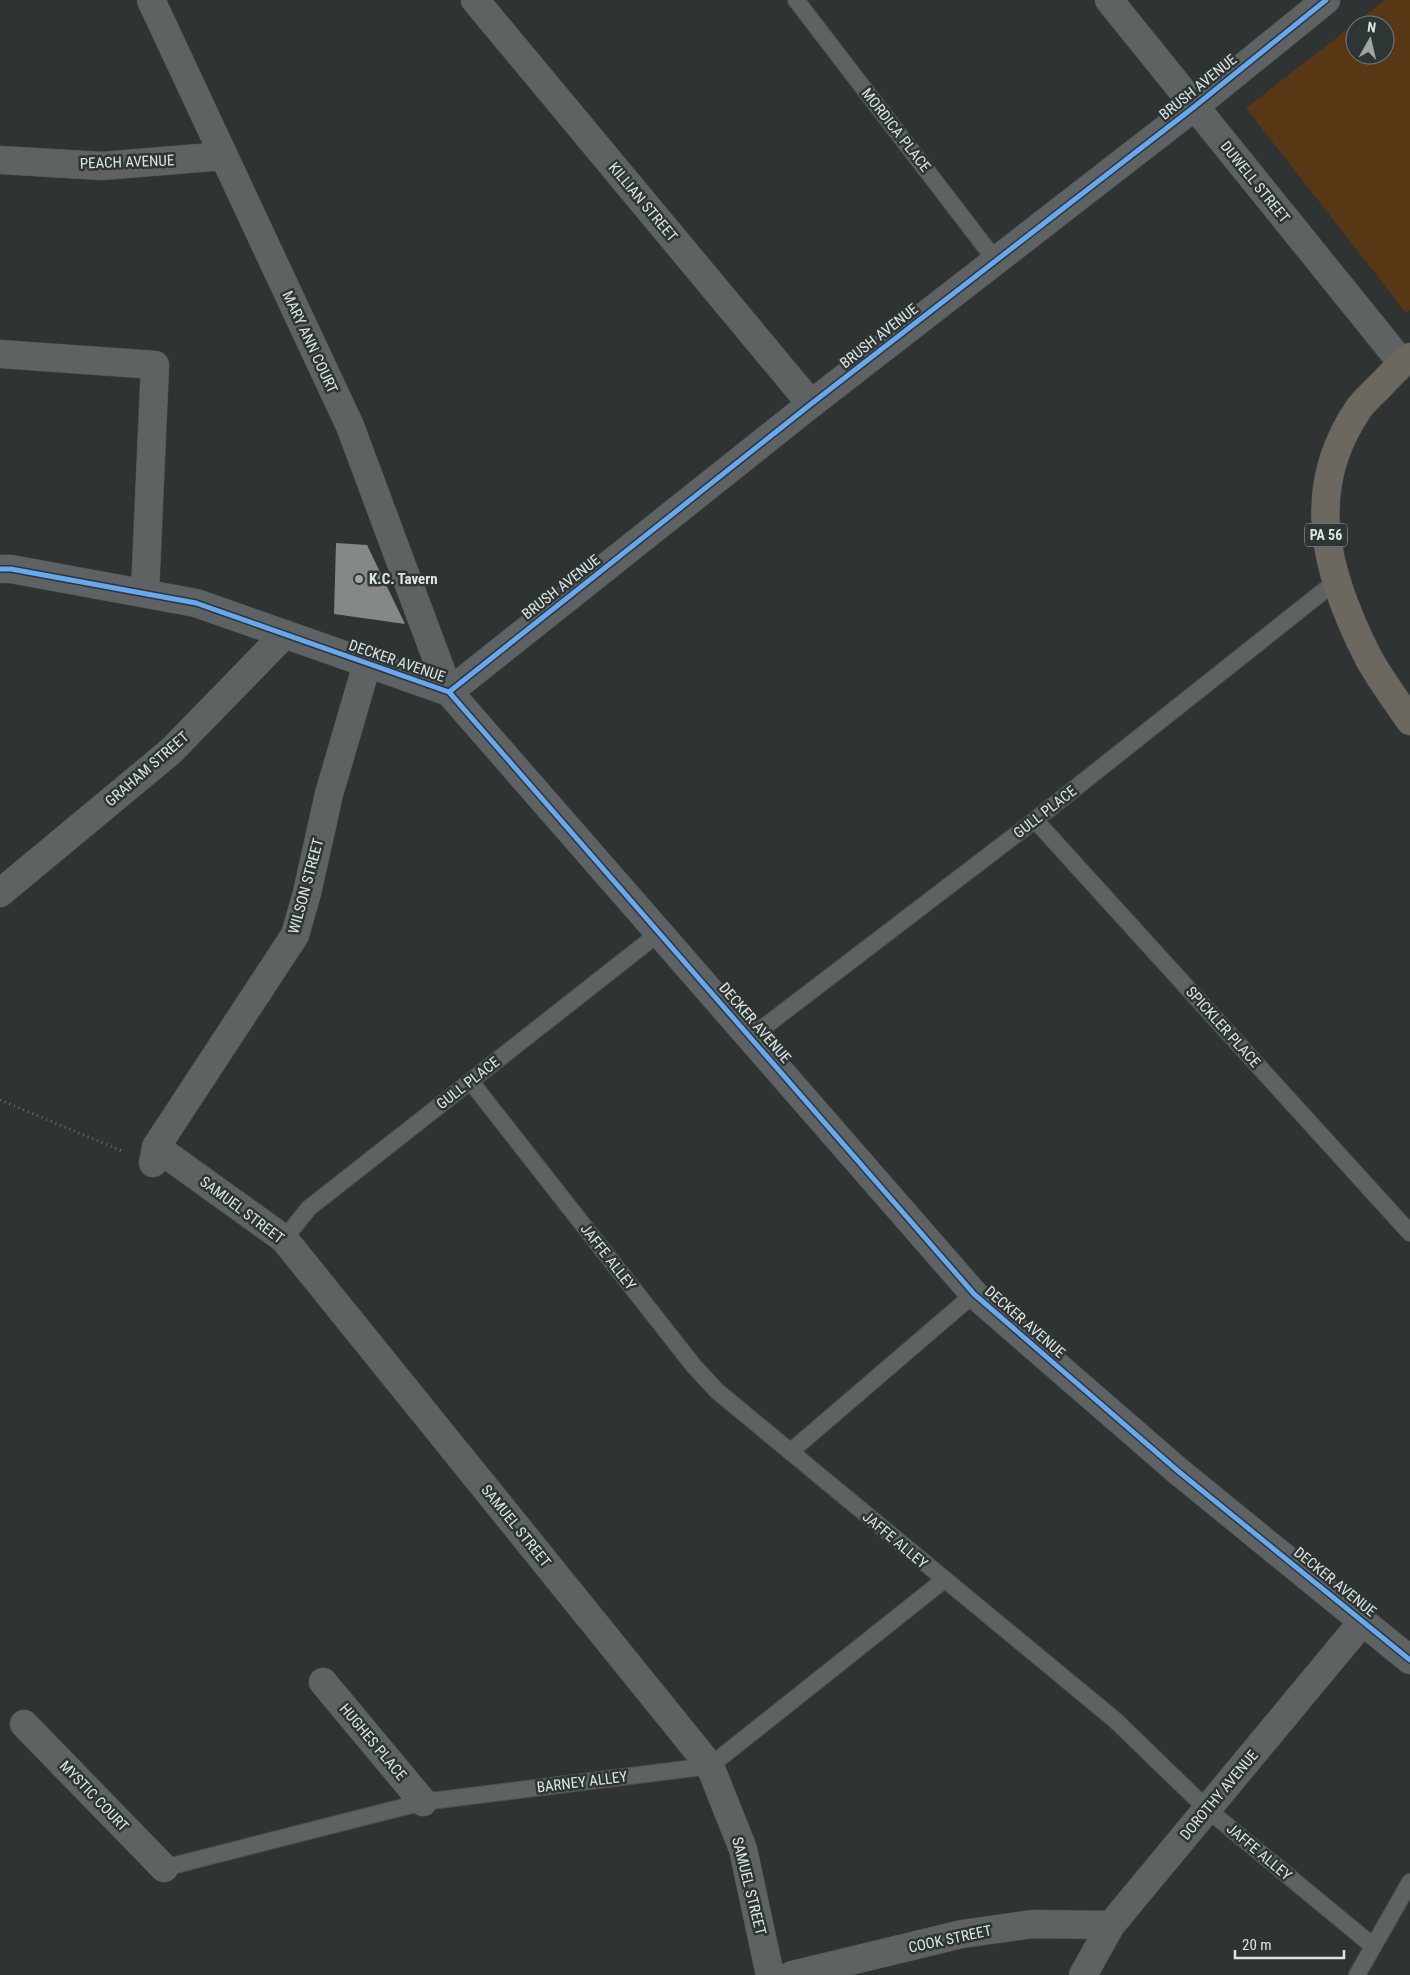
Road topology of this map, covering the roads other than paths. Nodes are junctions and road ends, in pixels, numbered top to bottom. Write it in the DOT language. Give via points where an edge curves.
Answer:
graph roads {
  1 [pos="151,0"];
  2 [pos="475,0"];
  3 [pos="796,0"];
  4 [pos="1109,0"];
  5 [pos="1326,0"];
  6 [pos="1194,107"];
  7 [pos="224,156"];
  8 [pos="0,160"];
  9 [pos="996,261"];
  10 [pos="0,354"];
  11 [pos="1406,360"];
  12 [pos="811,404"];
  13 [pos="0,569"];
  14 [pos="1336,582"];
  15 [pos="145,593"];
  16 [pos="284,634"];
  17 [pos="367,664"];
  18 [pos="449,692"];
  19 [pos="1410,721"];
  20 [pos="1035,820"];
  21 [pos="0,893"];
  22 [pos="659,933"];
  23 [pos="751,1037"];
  24 [pos="471,1082"];
  25 [pos="155,1155"];
  26 [pos="1410,1233"];
  27 [pos="284,1239"];
  28 [pos="974,1294"];
  29 [pos="790,1452"];
  30 [pos="944,1580"];
  31 [pos="1363,1621"];
  32 [pos="1410,1660"];
  33 [pos="323,1682"];
  34 [pos="24,1724"];
  35 [pos="710,1766"];
  36 [pos="423,1802"];
  37 [pos="1207,1809"];
  38 [pos="164,1868"];
  39 [pos="1410,1882"];
  40 [pos="1111,1925"];
  41 [pos="1373,1946"];
  42 [pos="770,1975"];
  43 [pos="792,1975"];
  44 [pos="1083,1975"];
  45 [pos="1357,1975"];
  1 -- 7 [label="street, MARY ANN COURT"];
  2 -- 12 [label="street, KILLIAN STREET"];
  3 -- 9 [label="lane, MORDICA PLACE"];
  4 -- 6 [label="street, DUWELL STREET"];
  5 -- 6 [label="street, BRUSH AVENUE"];
  6 -- 9 [label="street, BRUSH AVENUE"];
  6 -- 11 [label="street, DUWELL STREET"];
  7 -- 8 [label="street, PEACH AVENUE" via="102,166"];
  7 -- 18 [label="street, MARY ANN COURT" via="350,426"];
  9 -- 12 [label="street, BRUSH AVENUE"];
  10 -- 15 [label="street" via="155,365"];
  11 -- 14 [label="highway, PA 56" via="1360,408 1338,447 1327,484 1324,512"];
  12 -- 18 [label="street, BRUSH AVENUE"];
  13 -- 15 [label="street, DECKER AVENUE"];
  14 -- 19 [label="highway, PA 56" via="1369,658"];
  14 -- 20 [label="lane, GULL PLACE"];
  15 -- 16 [label="street, DECKER AVENUE" via="196,603"];
  16 -- 17 [label="street, DECKER AVENUE"];
  16 -- 21 [label="street, GRAHAM STREET" via="172,751"];
  17 -- 18 [label="street, DECKER AVENUE"];
  17 -- 25 [label="street, WILSON STREET" via="329,794 296,935"];
  18 -- 22 [label="street, DECKER AVENUE"];
  20 -- 23 [label="lane, GULL PLACE"];
  20 -- 26 [label="lane, SPICKLER PLACE"];
  22 -- 23 [label="street, DECKER AVENUE"];
  22 -- 24 [label="lane, GULL PLACE"];
  23 -- 28 [label="street, DECKER AVENUE"];
  24 -- 27 [label="lane, GULL PLACE" via="308,1208"];
  24 -- 29 [label="lane, JAFFE ALLEY" via="693,1366"];
  25 -- 27 [label="street, SAMUEL STREET"];
  27 -- 35 [label="street, SAMUEL STREET"];
  28 -- 29 [label="lane"];
  28 -- 31 [label="street, DECKER AVENUE" via="1178,1471"];
  29 -- 30 [label="lane, JAFFE ALLEY"];
  30 -- 35 [label="lane"];
  30 -- 37 [label="lane, JAFFE ALLEY" via="1115,1720"];
  31 -- 32 [label="street, DECKER AVENUE"];
  31 -- 37 [label="street, DOROTHY AVENUE"];
  33 -- 36 [label="street, HUGHES PLACE"];
  34 -- 38 [label="street, MYSTIC COURT"];
  35 -- 36 [label="lane, BARNEY ALLEY"];
  35 -- 42 [label="street, SAMUEL STREET" via="743,1849"];
  36 -- 38 [label="lane, BARNEY ALLEY"];
  37 -- 40 [label="street, DOROTHY AVENUE"];
  37 -- 41 [label="lane, JAFFE ALLEY"];
  39 -- 41 [label="lane"];
  40 -- 43 [label="street, COOK STREET" via="1034,1924 962,1934"];
  40 -- 44 [label="street, DOROTHY AVENUE"];
  41 -- 45 [label="lane"];
}
